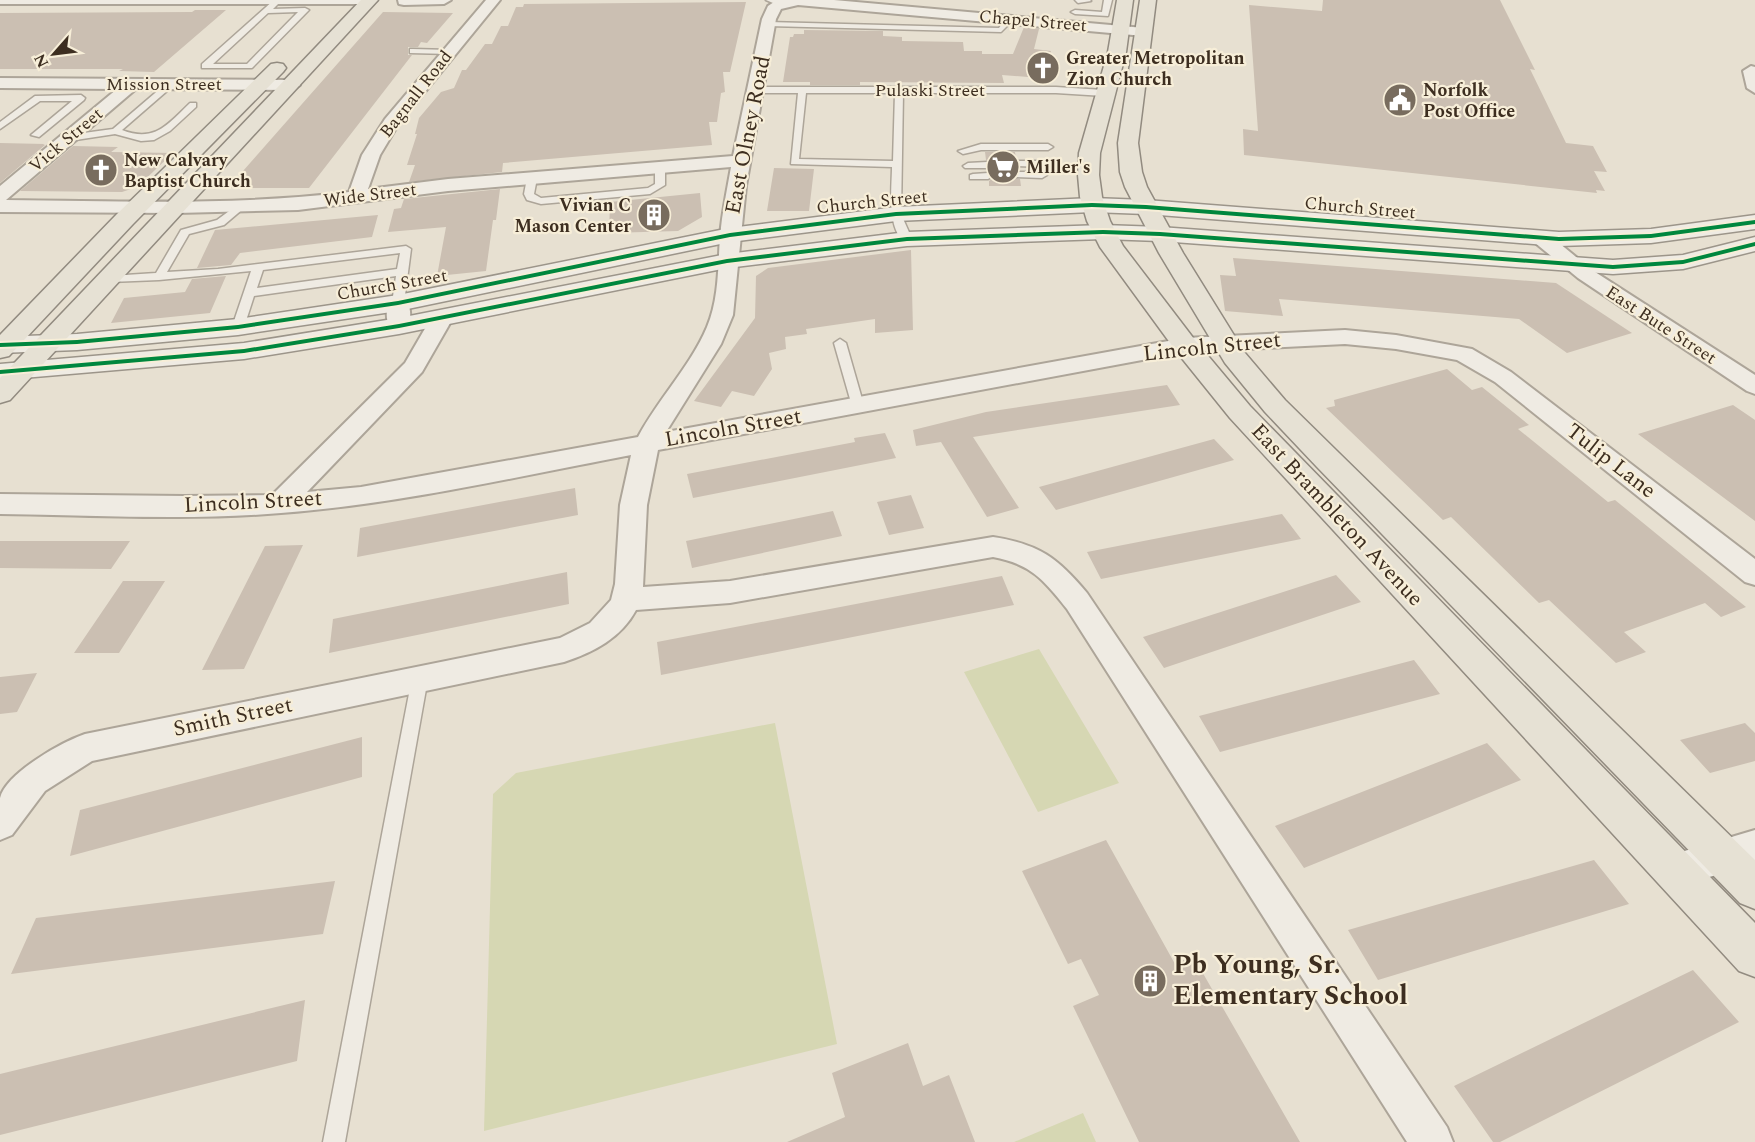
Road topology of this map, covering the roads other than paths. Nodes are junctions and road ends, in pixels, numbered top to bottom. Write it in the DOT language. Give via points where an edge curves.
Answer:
graph roads {
  1 [pos="0,0"];
  2 [pos="278,0"];
  3 [pos="343,0"];
  4 [pos="370,0"];
  5 [pos="444,0"];
  6 [pos="493,0"];
  7 [pos="1148,0"];
  8 [pos="404,1"];
  9 [pos="775,2"];
  10 [pos="886,4"];
  11 [pos="1079,8"];
  12 [pos="1111,9"];
  13 [pos="266,11"];
  14 [pos="1010,19"];
  15 [pos="768,24"];
  16 [pos="1144,32"];
  17 [pos="307,38"];
  18 [pos="412,51"];
  19 [pos="450,52"];
  20 [pos="290,55"];
  21 [pos="1751,72"];
  22 [pos="0,83"];
  23 [pos="19,83"];
  24 [pos="90,84"];
  25 [pos="132,84"];
  26 [pos="171,84"];
  27 [pos="261,85"];
  28 [pos="292,85"];
  29 [pos="1755,88"];
  30 [pos="756,90"];
  31 [pos="899,90"];
  32 [pos="802,91"];
  33 [pos="1104,93"];
  34 [pos="0,97"];
  35 [pos="71,97"];
  36 [pos="194,105"];
  37 [pos="1095,121"];
  38 [pos="0,126"];
  39 [pos="116,131"];
  40 [pos="36,135"];
  41 [pos="69,138"];
  42 [pos="1016,159"];
  43 [pos="986,160"];
  44 [pos="740,161"];
  45 [pos="897,164"];
  46 [pos="1019,175"];
  47 [pos="1041,175"];
  48 [pos="988,176"];
  49 [pos="973,177"];
  50 [pos="0,196"];
  51 [pos="356,198"];
  52 [pos="1092,205"];
  53 [pos="0,206"];
  54 [pos="240,206"];
  55 [pos="137,207"];
  56 [pos="177,207"];
  57 [pos="896,214"];
  58 [pos="1146,216"];
  59 [pos="1755,222"];
  60 [pos="1110,232"];
  61 [pos="729,235"];
  62 [pos="1541,238"];
  63 [pos="907,239"];
  64 [pos="1755,244"];
  65 [pos="727,261"];
  66 [pos="1573,265"];
  67 [pos="258,268"];
  68 [pos="402,272"];
  69 [pos="159,277"];
  70 [pos="110,279"];
  71 [pos="248,293"];
  72 [pos="399,314"];
  73 [pos="442,318"];
  74 [pos="238,327"];
  75 [pos="47,343"];
  76 [pos="840,343"];
  77 [pos="1224,344"];
  78 [pos="1185,345"];
  79 [pos="2,347"];
  80 [pos="1464,354"];
  81 [pos="10,372"];
  82 [pos="1755,386"];
  83 [pos="0,394"];
  84 [pos="858,405"];
  85 [pos="648,443"];
  86 [pos="0,504"];
  87 [pos="279,504"];
  88 [pos="1755,574"];
  89 [pos="626,599"];
  90 [pos="420,678"];
  91 [pos="0,824"];
  92 [pos="1739,852"];
  93 [pos="1674,870"];
  94 [pos="1755,889"];
  95 [pos="1755,955"];
  96 [pos="334,1142"];
  97 [pos="1432,1142"];
  1 -- 2 [label="street"];
  2 -- 3 [label="street"];
  2 -- 13 [label="lane"];
  3 -- 4 [label="street"];
  3 -- 17 [label="main road"];
  4 -- 28 [label="main road"];
  5 -- 8 [label="street"];
  6 -- 19 [label="street, Bagnall Road"];
  7 -- 16 [label="main road, East Brambleton Avenue"];
  9 -- 10 [label="street, Chapel Street"];
  9 -- 15 [label="street, East Olney Road"];
  10 -- 14 [label="street, Chapel Street"];
  11 -- 12 [label="street, Chapel Street"];
  11 -- 12 [label="lane"];
  11 -- 14 [label="street, Chapel Street"];
  12 -- 16 [label="street, Chapel Street"];
  12 -- 33 [label="main road" via="1115,57"];
  13 -- 13 [label="lane" via="231,42 205,66 249,66 305,10"];
  14 -- 15 [label="lane" via="1001,30"];
  15 -- 30 [label="street, East Olney Road"];
  16 -- 58 [label="main road, East Brambleton Avenue" via="1128,142 1131,172"];
  18 -- 19 [label="lane"];
  19 -- 51 [label="street, Bagnall Road" via="391,123 371,155"];
  20 -- 27 [label="main road"];
  21 -- 29 [label="street"];
  22 -- 23 [label="street, Mission Street"];
  23 -- 24 [label="street, Mission Street"];
  23 -- 34 [label="street"];
  24 -- 25 [label="street, Mission Street"];
  24 -- 35 [label="lane"];
  25 -- 26 [label="street, Mission Street"];
  25 -- 41 [label="street, Vick Street"];
  26 -- 27 [label="street, Mission Street"];
  26 -- 39 [label="lane"];
  27 -- 28 [label="street, Mission Street"];
  27 -- 55 [label="main road"];
  28 -- 56 [label="main road"];
  30 -- 32 [label="lane, Pulaski Street"];
  30 -- 44 [label="street, East Olney Road"];
  31 -- 32 [label="lane, Pulaski Street"];
  31 -- 33 [label="lane, Pulaski Street"];
  31 -- 45 [label="lane"];
  32 -- 45 [label="lane" via="794,162"];
  33 -- 37 [label="main road"];
  35 -- 38 [label="lane" via="38,98"];
  35 -- 40 [label="lane" via="81,98"];
  36 -- 39 [label="lane" via="159,137 130,138"];
  37 -- 52 [label="main road" via="1087,180"];
  37 -- 58 [label="main road" via="1105,135 1110,173"];
  39 -- 41 [label="lane"];
  41 -- 50 [label="street, Vick Street"];
  42 -- 43 [label="lane" via="1046,155 981,147 965,158"];
  44 -- 51 [label="street, Wide Street" via="448,185"];
  44 -- 61 [label="street, East Olney Road"];
  45 -- 57 [label="lane"];
  46 -- 47 [label="lane"];
  48 -- 49 [label="lane"];
  51 -- 54 [label="street, Wide Street"];
  52 -- 57 [label="main road, Church Street"];
  52 -- 58 [label="main road, Church Street"];
  52 -- 60 [label="main road"];
  53 -- 55 [label="street, Wide Street"];
  54 -- 56 [label="street, Wide Street"];
  54 -- 69 [label="lane" via="220,223 185,232"];
  55 -- 56 [label="street, Wide Street"];
  55 -- 79 [label="main road"];
  56 -- 70 [label="main road"];
  57 -- 61 [label="main road, Church Street"];
  57 -- 63 [label="lane"];
  58 -- 60 [label="main road, Church Street"];
  58 -- 62 [label="main road, Church Street"];
  58 -- 66 [label="main road, Church Street"];
  58 -- 77 [label="main road, East Brambleton Avenue"];
  59 -- 62 [label="main road, Church Street" via="1640,237"];
  60 -- 63 [label="main road, Church Street"];
  60 -- 77 [label="main road" via="1180,308"];
  60 -- 78 [label="main road, East Brambleton Avenue"];
  61 -- 65 [label="street, East Olney Road"];
  61 -- 72 [label="main road, Church Street"];
  62 -- 66 [label="street, East Bute Street"];
  63 -- 65 [label="main road, Church Street"];
  64 -- 66 [label="main road, Church Street" via="1669,264"];
  65 -- 73 [label="main road, Church Street"];
  65 -- 85 [label="street, East Olney Road" via="724,306 718,328 660,417"];
  66 -- 82 [label="street, East Bute Street"];
  67 -- 68 [label="lane" via="406,249"];
  67 -- 69 [label="lane"];
  67 -- 71 [label="lane"];
  68 -- 71 [label="lane"];
  68 -- 72 [label="lane"];
  69 -- 70 [label="lane"];
  70 -- 75 [label="main road"];
  71 -- 74 [label="lane"];
  72 -- 73 [label="main road, Church Street"];
  72 -- 74 [label="main road, Church Street"];
  72 -- 81 [label="main road, Church Street" via="244,351"];
  73 -- 87 [label="street" via="414,367"];
  74 -- 75 [label="main road, Church Street"];
  75 -- 79 [label="main road, Church Street"];
  75 -- 81 [label="main road"];
  76 -- 84 [label="lane"];
  77 -- 78 [label="street, Lincoln Street"];
  77 -- 80 [label="street, Lincoln Street" via="1345,337"];
  77 -- 92 [label="main road, East Brambleton Avenue" via="1295,426"];
  78 -- 84 [label="street, Lincoln Street"];
  78 -- 93 [label="main road, East Brambleton Avenue" via="1264,439"];
  80 -- 88 [label="street, Tulip Lane" via="1503,377"];
  81 -- 83 [label="main road"];
  84 -- 85 [label="street, Lincoln Street"];
  85 -- 87 [label="street, Lincoln Street" via="361,496"];
  85 -- 89 [label="street, East Olney Road" via="632,523"];
  86 -- 87 [label="street, Lincoln Street"];
  89 -- 90 [label="street, Smith Street" via="606,626 588,640 564,650"];
  89 -- 97 [label="street" via="730,592 993,547 1014,550 1050,568 1077,602"];
  90 -- 91 [label="street, Smith Street" via="85,748 33,780"];
  90 -- 96 [label="lane"];
  92 -- 93 [label="street"];
  92 -- 94 [label="main road, East Brambleton Avenue"];
  93 -- 95 [label="main road, East Brambleton Avenue"];
}
